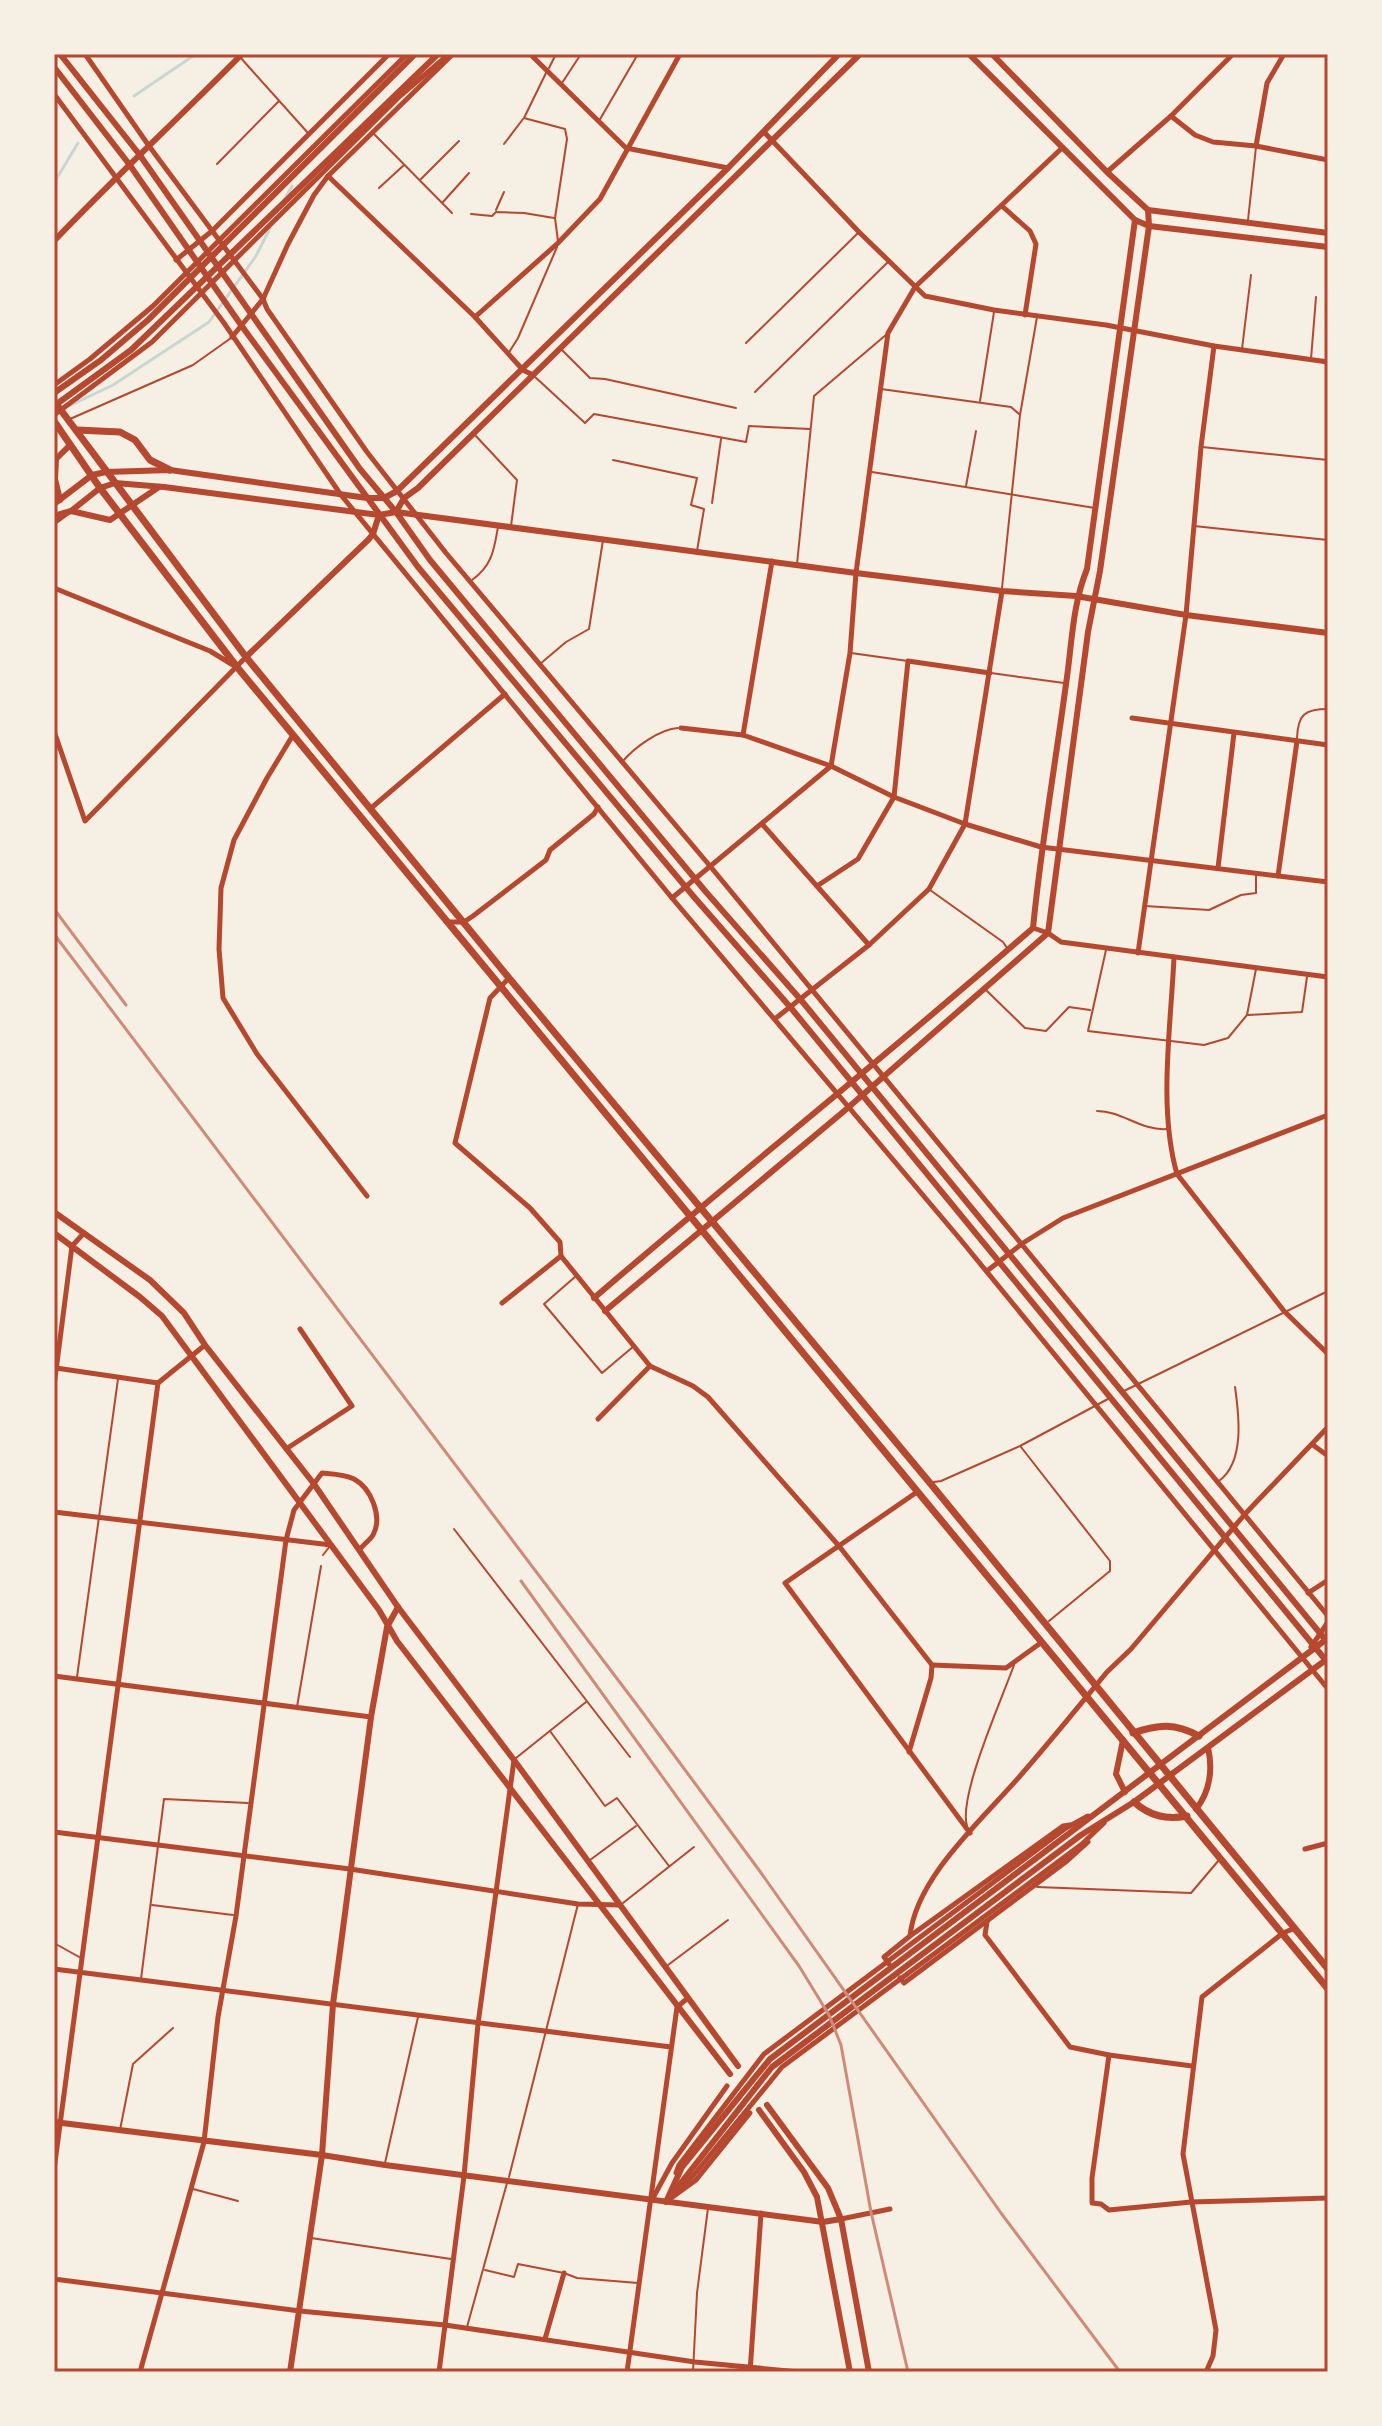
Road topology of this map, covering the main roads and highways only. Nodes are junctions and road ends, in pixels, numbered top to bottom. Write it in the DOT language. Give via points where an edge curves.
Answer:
graph roads {
  1 [pos="54,404"];
  2 [pos="54,421"];
  3 [pos="77,430"];
  4 [pos="170,470"];
  5 [pos="1133,1733"];
  6 [pos="1199,1736"];
  7 [pos="1134,1802"];
  8 [pos="1187,1816"];
  9 [pos="1328,1969"];
  10 [pos="1328,1989"];
  1 -- 3 [label="main road"];
  2 -- 8 [label="main road" via="237,667"];
  3 -- 4 [label="main road" via="120,432 135,440 150,460"];
  3 -- 5 [label="main road" via="246,657"];
  5 -- 6 [label="main road" via="1171,1725"];
  5 -- 9 [label="main road"];
  7 -- 8 [label="main road" via="1154,1815"];
  8 -- 10 [label="main road"];
}
